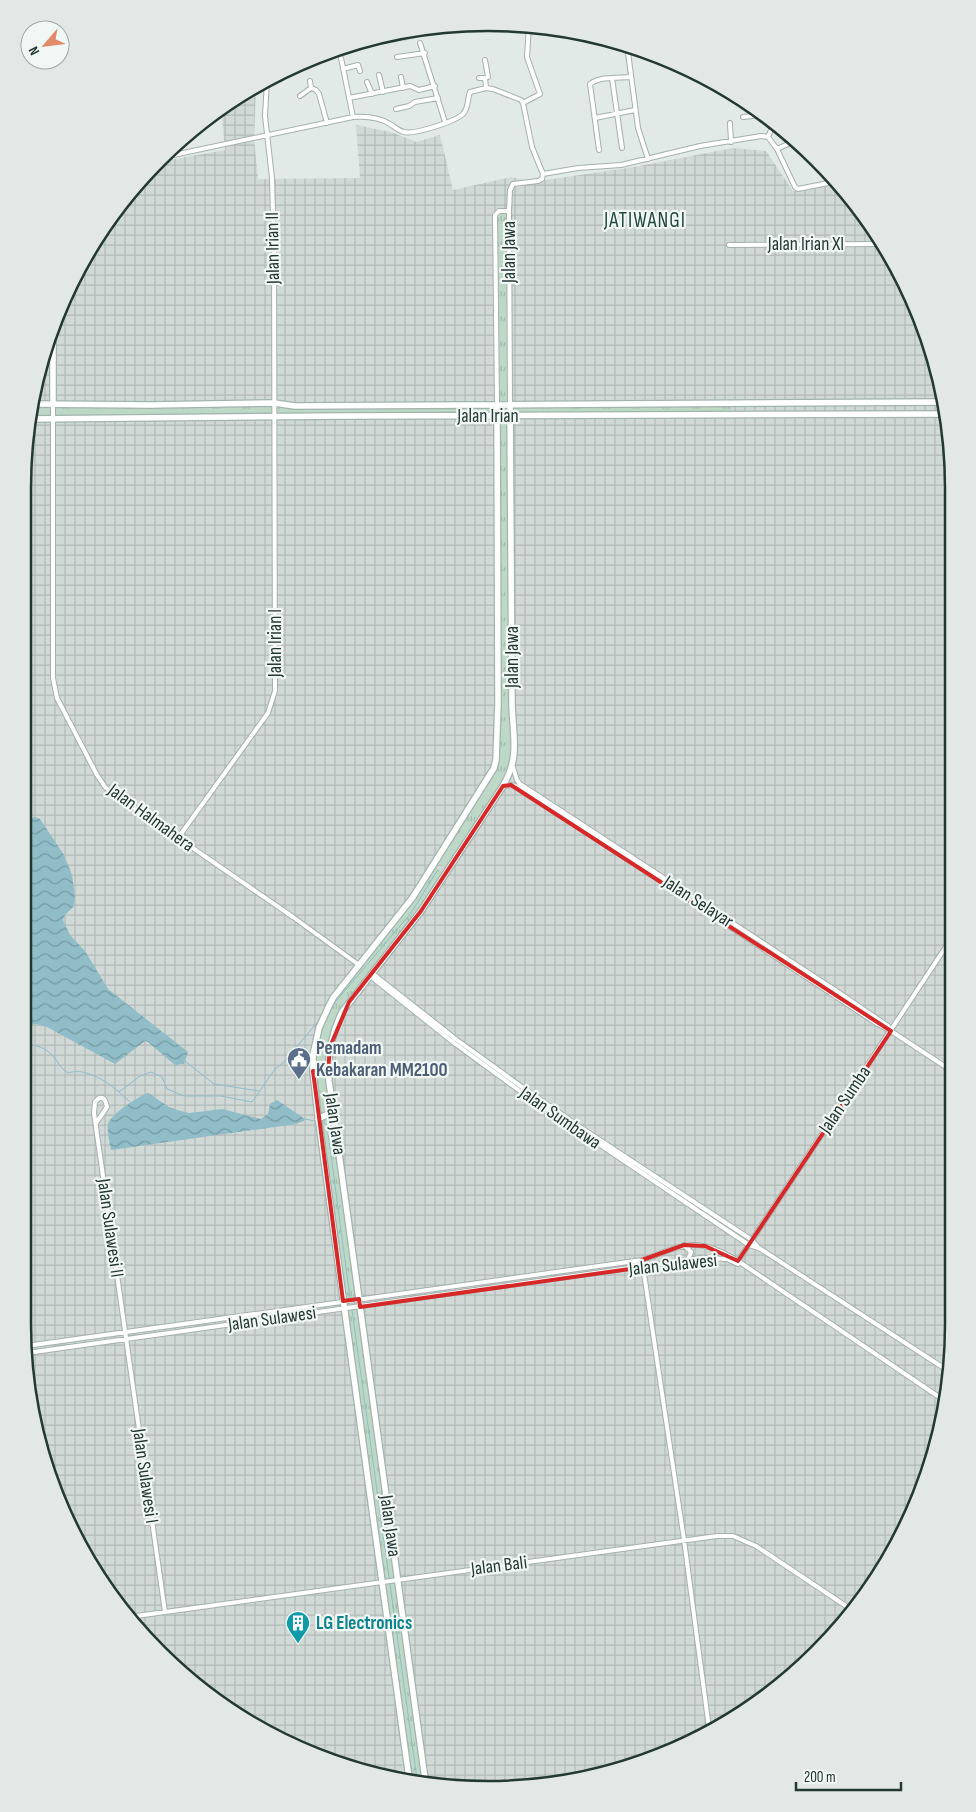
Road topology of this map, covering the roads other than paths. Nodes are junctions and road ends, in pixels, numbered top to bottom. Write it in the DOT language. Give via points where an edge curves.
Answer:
graph roads {
  1 [pos="529,33"];
  2 [pos="420,43"];
  3 [pos="425,53"];
  4 [pos="627,53"];
  5 [pos="397,56"];
  6 [pos="340,58"];
  7 [pos="485,60"];
  8 [pos="343,69"];
  9 [pos="360,72"];
  10 [pos="379,76"];
  11 [pos="401,77"];
  12 [pos="488,77"];
  13 [pos="631,77"];
  14 [pos="479,78"];
  15 [pos="612,78"];
  16 [pos="310,81"];
  17 [pos="368,82"];
  18 [pos="435,86"];
  19 [pos="311,88"];
  20 [pos="403,88"];
  21 [pos="486,88"];
  22 [pos="266,89"];
  23 [pos="382,92"];
  24 [pos="372,94"];
  25 [pos="300,96"];
  26 [pos="349,98"];
  27 [pos="438,98"];
  28 [pos="523,103"];
  29 [pos="396,109"];
  30 [pos="635,110"];
  31 [pos="617,114"];
  32 [pos="753,116"];
  33 [pos="353,117"];
  34 [pos="743,117"];
  35 [pos="595,118"];
  36 [pos="445,122"];
  37 [pos="730,123"];
  38 [pos="327,124"];
  39 [pos="771,130"];
  40 [pos="266,134"];
  41 [pos="768,137"];
  42 [pos="731,142"];
  43 [pos="788,144"];
  44 [pos="622,148"];
  45 [pos="777,148"];
  46 [pos="599,150"];
  47 [pos="177,154"];
  48 [pos="648,159"];
  49 [pos="543,174"];
  50 [pos="827,183"];
  51 [pos="509,211"];
  52 [pos="874,244"];
  53 [pos="729,245"];
  54 [pos="51,357"];
  55 [pos="937,402"];
  56 [pos="274,403"];
  57 [pos="731,403"];
  58 [pos="39,404"];
  59 [pos="53,404"];
  60 [pos="497,404"];
  61 [pos="510,404"];
  62 [pos="939,414"];
  63 [pos="731,415"];
  64 [pos="496,416"];
  65 [pos="511,416"];
  66 [pos="274,417"];
  67 [pos="36,420"];
  68 [pos="54,420"];
  69 [pos="497,556"];
  70 [pos="511,557"];
  71 [pos="513,767"];
  72 [pos="503,786"];
  73 [pos="531,794"];
  74 [pos="178,838"];
  75 [pos="945,947"];
  76 [pos="359,965"];
  77 [pos="371,974"];
  78 [pos="891,1030"];
  79 [pos="945,1066"];
  80 [pos="313,1071"];
  81 [pos="328,1071"];
  82 [pos="334,1115"];
  83 [pos="318,1119"];
  84 [pos="96,1123"];
  85 [pos="595,1139"];
  86 [pos="752,1240"];
  87 [pos="684,1245"];
  88 [pos="749,1245"];
  89 [pos="759,1248"];
  90 [pos="642,1260"];
  91 [pos="688,1260"];
  92 [pos="738,1261"];
  93 [pos="743,1266"];
  94 [pos="644,1267"];
  95 [pos="357,1299"];
  96 [pos="345,1301"];
  97 [pos="358,1307"];
  98 [pos="346,1308"];
  99 [pos="124,1332"];
  100 [pos="126,1339"];
  101 [pos="32,1345"];
  102 [pos="32,1351"];
  103 [pos="943,1367"];
  104 [pos="939,1397"];
  105 [pos="684,1540"];
  106 [pos="396,1580"];
  107 [pos="384,1582"];
  108 [pos="846,1606"];
  109 [pos="165,1612"];
  110 [pos="137,1616"];
  111 [pos="708,1724"];
  112 [pos="408,1774"];
  113 [pos="425,1776"];
  1 -- 28 [label="street" via="527,57 540,94"];
  2 -- 3 [label="street"];
  3 -- 5 [label="street"];
  3 -- 18 [label="street"];
  4 -- 13 [label="street"];
  6 -- 8 [label="street"];
  7 -- 12 [label="street"];
  8 -- 9 [label="street" via="358,65"];
  8 -- 26 [label="street"];
  10 -- 23 [label="street"];
  11 -- 20 [label="street"];
  12 -- 14 [label="street"];
  12 -- 21 [label="street"];
  13 -- 15 [label="street"];
  13 -- 30 [label="street"];
  15 -- 31 [label="street"];
  15 -- 35 [label="street" via="590,84"];
  16 -- 19 [label="street"];
  17 -- 24 [label="street"];
  18 -- 20 [label="street" via="419,90 410,86"];
  18 -- 27 [label="street"];
  19 -- 25 [label="street"];
  19 -- 38 [label="street" via="319,94"];
  20 -- 23 [label="street"];
  21 -- 28 [label="street" via="516,97"];
  21 -- 36 [label="street" via="470,92 468,106 463,113"];
  22 -- 40 [label="street, Jalan Irian II"];
  23 -- 24 [label="street"];
  24 -- 26 [label="street"];
  26 -- 33 [label="street"];
  27 -- 29 [label="street"];
  27 -- 36 [label="street"];
  28 -- 49 [label="street" via="532,147"];
  30 -- 31 [label="street"];
  30 -- 48 [label="street"];
  31 -- 35 [label="street"];
  31 -- 44 [label="street"];
  32 -- 34 [label="street"];
  33 -- 36 [label="street" via="371,117 410,133"];
  33 -- 38 [label="street"];
  35 -- 46 [label="street"];
  37 -- 42 [label="street"];
  38 -- 40 [label="street"];
  39 -- 41 [label="street"];
  40 -- 47 [label="street"];
  40 -- 56 [label="street, Jalan Irian II" via="272,178"];
  41 -- 42 [label="street"];
  41 -- 45 [label="street"];
  42 -- 48 [label="street"];
  43 -- 45 [label="street"];
  45 -- 50 [label="street" via="798,189"];
  48 -- 49 [label="street"];
  49 -- 51 [label="street" via="538,181 517,182 511,186"];
  51 -- 60 [label="street, Jalan Jawa" via="499,211 495,215"];
  51 -- 61 [label="street, Jalan Jawa"];
  52 -- 53 [label="street, Jalan Irian XI"];
  54 -- 59 [label="street"];
  55 -- 57 [label="street, Jalan Irian"];
  56 -- 59 [label="street, Jalan Irian"];
  56 -- 60 [label="street, Jalan Irian" via="295,406"];
  56 -- 66 [label="street, Jalan Irian II"];
  57 -- 61 [label="street, Jalan Irian"];
  57 -- 63 [label="street"];
  58 -- 59 [label="street, Jalan Irian"];
  59 -- 68 [label="street, Jalan Halmahera"];
  60 -- 61 [label="street, Jalan Irian"];
  60 -- 64 [label="street, Jalan Jawa"];
  61 -- 65 [label="street, Jalan Jawa"];
  62 -- 63 [label="street, Jalan Irian"];
  63 -- 65 [label="street, Jalan Irian"];
  64 -- 65 [label="street, Jalan Irian"];
  64 -- 66 [label="street, Jalan Irian"];
  64 -- 69 [label="street, Jalan Jawa"];
  65 -- 70 [label="street, Jalan Jawa"];
  66 -- 68 [label="street, Jalan Irian"];
  66 -- 74 [label="street, Jalan Irian I" via="276,679 273,699 268,713"];
  67 -- 68 [label="street, Jalan Irian"];
  68 -- 74 [label="street, Jalan Halmahera" via="55,690 105,787"];
  69 -- 70 [label="street"];
  69 -- 76 [label="street, Jalan Jawa" via="498,721 494,768 413,897"];
  70 -- 71 [label="street, Jalan Jawa"];
  71 -- 72 [label="street, Jalan Jawa"];
  71 -- 73 [label="street, Jalan Selayar" via="518,782"];
  72 -- 73 [label="street, Jalan Selayar" via="515,786"];
  72 -- 77 [label="street, Jalan Jawa" via="421,911"];
  73 -- 78 [label="street, Jalan Selayar"];
  74 -- 76 [label="street, Jalan Halmahera"];
  75 -- 78 [label="street, Jalan Sumba"];
  76 -- 80 [label="street, Jalan Jawa" via="333,998 323,1018 315,1043"];
  77 -- 81 [label="street, Jalan Jawa" via="338,1020 330,1047"];
  77 -- 85 [label="street, Jalan Sumbawa" via="454,1043"];
  78 -- 79 [label="street, Jalan Selayar"];
  78 -- 86 [label="street, Jalan Sumba"];
  80 -- 81 [label="street"];
  80 -- 83 [label="street, Jalan Jawa"];
  81 -- 82 [label="street, Jalan Jawa"];
  82 -- 83 [label="street"];
  82 -- 95 [label="street, Jalan Jawa"];
  83 -- 96 [label="street, Jalan Jawa"];
  84 -- 84 [label="street, Jalan Sulawesi II" via="95,1102 102,1098 107,1107"];
  84 -- 99 [label="street, Jalan Sulawesi II"];
  85 -- 86 [label="street, Jalan Sumbawa"];
  85 -- 88 [label="street, Jalan Sumbawa"];
  86 -- 88 [label="street, Jalan Sumba"];
  86 -- 89 [label="street, Jalan Sumbawa"];
  87 -- 90 [label="street, Jalan Sulawesi"];
  87 -- 91 [label="street" via="691,1252"];
  87 -- 92 [label="street, Jalan Sulawesi" via="716,1249"];
  88 -- 89 [label="street, Jalan Sumbawa"];
  88 -- 92 [label="street, Jalan Sumba"];
  89 -- 103 [label="street, Jalan Sumbawa"];
  90 -- 94 [label="street"];
  90 -- 95 [label="street, Jalan Sulawesi"];
  91 -- 93 [label="street, Jalan Sulawesi" via="727,1259"];
  91 -- 94 [label="street, Jalan Sulawesi"];
  92 -- 93 [label="street, Jalan Sulawesi"];
  93 -- 104 [label="street"];
  94 -- 97 [label="street, Jalan Sulawesi"];
  94 -- 105 [label="street"];
  95 -- 96 [label="street, Jalan Sulawesi"];
  95 -- 97 [label="street, Jalan Jawa"];
  96 -- 98 [label="street, Jalan Jawa"];
  96 -- 99 [label="street, Jalan Sulawesi"];
  97 -- 98 [label="street, Jalan Sulawesi"];
  97 -- 106 [label="street, Jalan Jawa"];
  98 -- 100 [label="street, Jalan Sulawesi"];
  98 -- 107 [label="street, Jalan Jawa"];
  99 -- 100 [label="street, Jalan Sulawesi II"];
  99 -- 101 [label="street, Jalan Sulawesi"];
  100 -- 102 [label="street, Jalan Sulawesi"];
  100 -- 109 [label="street, Jalan Sulawesi I"];
  105 -- 106 [label="street, Jalan Bali"];
  105 -- 108 [label="street, Jalan Bali" via="717,1536 741,1538"];
  105 -- 111 [label="street"];
  106 -- 107 [label="street, Jalan Bali"];
  106 -- 113 [label="street, Jalan Jawa"];
  107 -- 109 [label="street, Jalan Bali"];
  107 -- 112 [label="street, Jalan Jawa"];
  109 -- 110 [label="street, Jalan Bali"];
}
